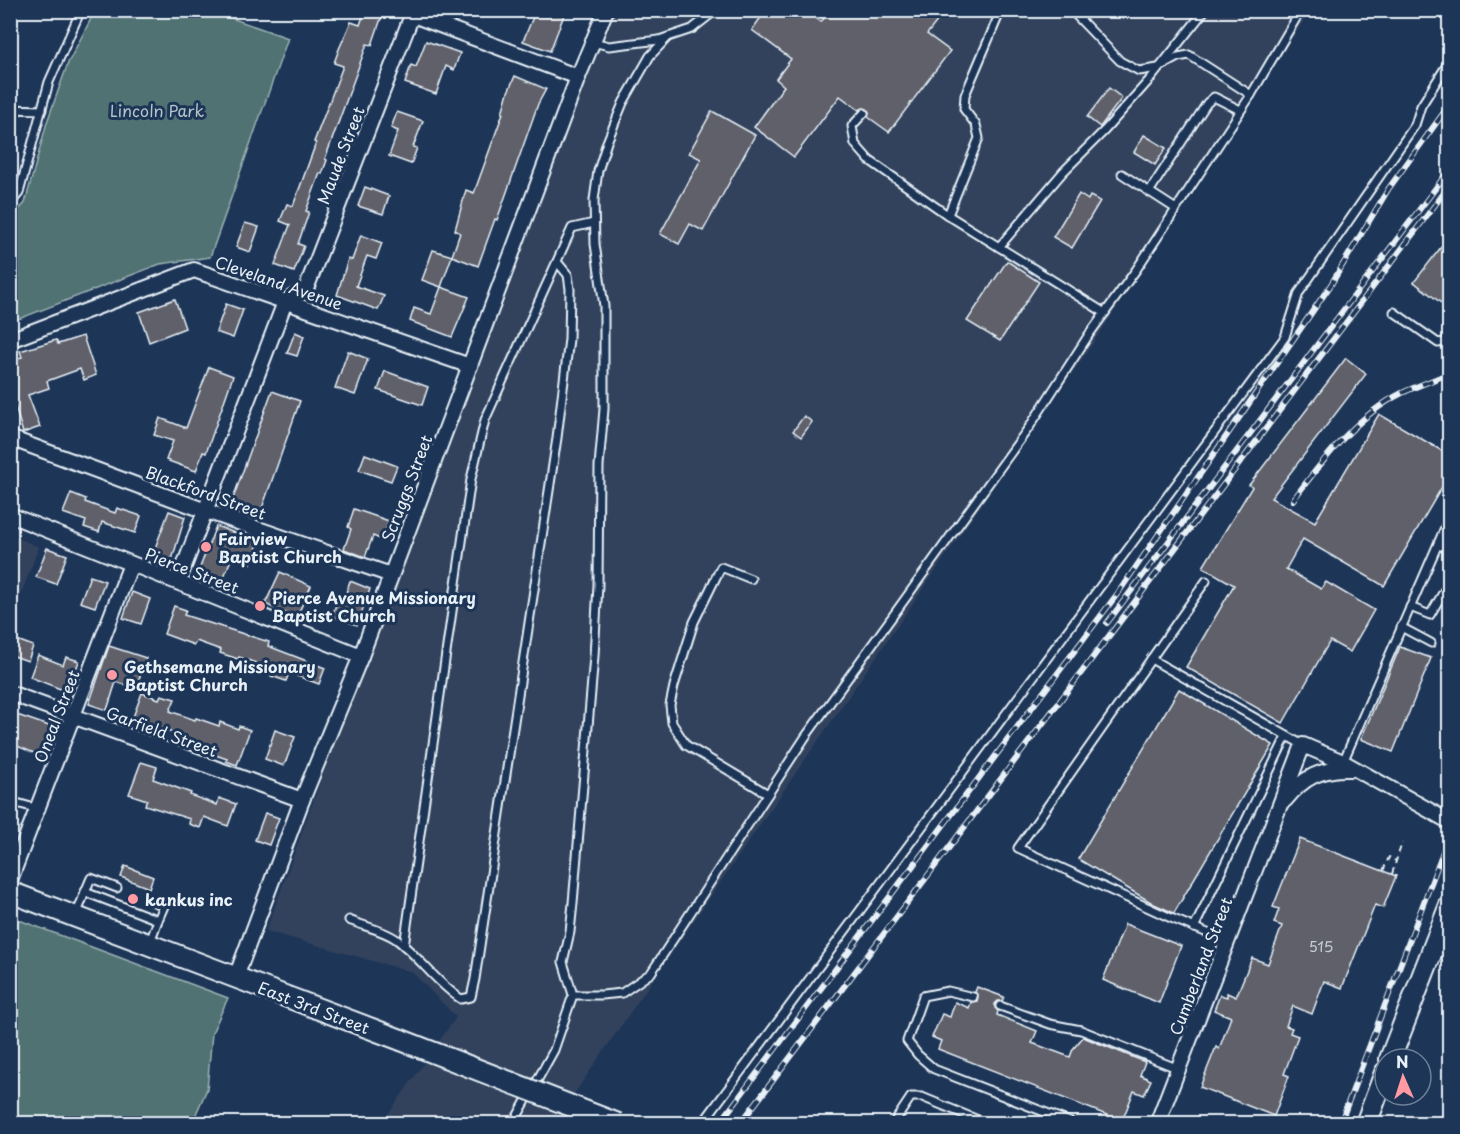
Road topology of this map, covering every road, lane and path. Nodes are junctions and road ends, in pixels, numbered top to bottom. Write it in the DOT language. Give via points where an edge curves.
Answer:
graph roads {
  1 [pos="81,10"];
  2 [pos="606,10"];
  3 [pos="716,10"];
  4 [pos="1000,10"];
  5 [pos="1071,10"];
  6 [pos="1205,10"];
  7 [pos="1301,10"];
  8 [pos="413,13"];
  9 [pos="668,37"];
  10 [pos="593,42"];
  11 [pos="1449,60"];
  12 [pos="1158,68"];
  13 [pos="578,77"];
  14 [pos="1251,95"];
  15 [pos="10,109"];
  16 [pos="42,110"];
  17 [pos="1240,110"];
  18 [pos="864,113"];
  19 [pos="1122,174"];
  20 [pos="1149,192"];
  21 [pos="10,204"];
  22 [pos="1176,209"];
  23 [pos="948,215"];
  24 [pos="594,223"];
  25 [pos="999,247"];
  26 [pos="558,263"];
  27 [pos="285,302"];
  28 [pos="1394,312"];
  29 [pos="1105,313"];
  30 [pos="10,340"];
  31 [pos="1449,341"];
  32 [pos="470,366"];
  33 [pos="10,438"];
  34 [pos="206,511"];
  35 [pos="10,515"];
  36 [pos="1449,518"];
  37 [pos="1438,544"];
  38 [pos="1449,551"];
  39 [pos="131,564"];
  40 [pos="391,575"];
  41 [pos="751,579"];
  42 [pos="1206,581"];
  43 [pos="1449,581"];
  44 [pos="178,582"];
  45 [pos="1410,607"];
  46 [pos="1401,627"];
  47 [pos="1431,644"];
  48 [pos="361,656"];
  49 [pos="1151,659"];
  50 [pos="10,693"];
  51 [pos="74,716"];
  52 [pos="1286,736"];
  53 [pos="1303,745"];
  54 [pos="1348,766"];
  55 [pos="768,794"];
  56 [pos="302,800"];
  57 [pos="10,801"];
  58 [pos="38,809"];
  59 [pos="1274,820"];
  60 [pos="1449,822"];
  61 [pos="1402,843"];
  62 [pos="1396,861"];
  63 [pos="1383,871"];
  64 [pos="1392,874"];
  65 [pos="10,880"];
  66 [pos="117,888"];
  67 [pos="10,892"];
  68 [pos="85,892"];
  69 [pos="149,900"];
  70 [pos="1449,905"];
  71 [pos="76,917"];
  72 [pos="158,920"];
  73 [pos="349,920"];
  74 [pos="1194,928"];
  75 [pos="1227,941"];
  76 [pos="149,944"];
  77 [pos="404,946"];
  78 [pos="236,977"];
  79 [pos="573,995"];
  80 [pos="973,997"];
  81 [pos="1000,1006"];
  82 [pos="1395,1047"];
  83 [pos="1179,1069"];
  84 [pos="1373,1105"];
  85 [pos="513,1124"];
  86 [pos="618,1124"];
  87 [pos="702,1124"];
  88 [pos="893,1124"];
  89 [pos="988,1124"];
  90 [pos="1076,1124"];
  91 [pos="1157,1124"];
  92 [pos="1366,1124"];
  1 -- 16 [label="lane" via="49,82"];
  2 -- 10 [label="street, Scruggs Street"];
  3 -- 9 [label="lane" via="692,29"];
  4 -- 23 [label="lane" via="965,95 964,109 976,124 979,138"];
  5 -- 12 [label="lane" via="1119,61 1139,70"];
  6 -- 12 [label="lane"];
  7 -- 14 [label="lane"];
  8 -- 13 [label="street"];
  8 -- 27 [label="street, Maude Street" via="306,289"];
  9 -- 10 [label="lane" via="609,46"];
  9 -- 24 [label="lane" via="650,56 623,103 607,142 598,171"];
  10 -- 13 [label="street, Scruggs Street"];
  11 -- 87 [label="lane" via="1421,106 1415,125 1299,293 1284,338"];
  12 -- 14 [label="lane" via="1189,55"];
  12 -- 25 [label="lane"];
  13 -- 32 [label="street, Scruggs Street"];
  14 -- 17 [label="lane"];
  15 -- 16 [label="lane"];
  16 -- 21 [label="lane" via="19,193"];
  17 -- 20 [label="lane" via="1214,98 1207,103"];
  17 -- 22 [label="lane"];
  18 -- 23 [label="lane" via="852,126 855,144 869,160"];
  19 -- 20 [label="lane"];
  20 -- 22 [label="lane"];
  22 -- 29 [label="lane"];
  23 -- 25 [label="lane"];
  24 -- 26 [label="lane" via="572,228"];
  24 -- 79 [label="lane" via="604,306 604,409 594,656 573,913 563,962"];
  25 -- 29 [label="lane"];
  26 -- 77 [label="lane" via="485,420 471,479"];
  26 -- 77 [label="lane" via="568,275 570,290 559,427 471,997 461,999 448,990"];
  27 -- 30 [label="street, Cleveland Avenue" via="194,270"];
  27 -- 32 [label="street, Cleveland Avenue"];
  27 -- 34 [label="street"];
  28 -- 31 [label="lane" via="1438,343"];
  29 -- 55 [label="lane" via="1030,426"];
  32 -- 40 [label="street, Scruggs Street"];
  33 -- 34 [label="street, Blackford Street"];
  34 -- 40 [label="street, Blackford Street"];
  34 -- 44 [label="street"];
  35 -- 39 [label="street, Pierce Street"];
  36 -- 37 [label="lane"];
  37 -- 38 [label="lane"];
  37 -- 45 [label="lane"];
  39 -- 44 [label="street, Pierce Street"];
  39 -- 51 [label="street, Oneal Street"];
  40 -- 48 [label="street, Scruggs Street"];
  41 -- 55 [label="lane" via="720,567 694,622 670,705 672,723 686,745"];
  42 -- 49 [label="lane"];
  43 -- 45 [label="lane" via="1430,615"];
  44 -- 48 [label="street, Pierce Street"];
  45 -- 46 [label="lane"];
  46 -- 47 [label="lane"];
  46 -- 54 [label="lane"];
  48 -- 56 [label="street, Scruggs Street"];
  49 -- 52 [label="lane"];
  49 -- 74 [label="lane" via="1018,848"];
  50 -- 51 [label="street, Garfield Street"];
  51 -- 56 [label="street, Garfield Street"];
  51 -- 58 [label="street, Oneal Street"];
  52 -- 53 [label="lane"];
  52 -- 74 [label="lane"];
  53 -- 54 [label="street"];
  53 -- 59 [label="street, Cumberland Street"];
  54 -- 59 [label="street, Cumberland Street" via="1308,778 1296,787"];
  54 -- 60 [label="street"];
  55 -- 79 [label="lane" via="651,973 622,993"];
  56 -- 78 [label="street, Scruggs Street"];
  57 -- 58 [label="lane"];
  58 -- 65 [label="street, Oneal Street"];
  59 -- 75 [label="street, Cumberland Street"];
  61 -- 62 [label="path"];
  62 -- 63 [label="path" via="1389,857"];
  62 -- 64 [label="path"];
  66 -- 68 [label="lane" via="92,878"];
  67 -- 71 [label="main road, East 3rd Street"];
  68 -- 71 [label="lane"];
  68 -- 72 [label="lane"];
  69 -- 72 [label="lane" via="164,906"];
  70 -- 82 [label="main road"];
  71 -- 76 [label="main road, East 3rd Street"];
  72 -- 76 [label="lane"];
  73 -- 77 [label="lane"];
  74 -- 75 [label="lane"];
  75 -- 83 [label="street, Cumberland Street"];
  76 -- 78 [label="main road, East 3rd Street"];
  78 -- 86 [label="main road, East 3rd Street, bridge"];
  79 -- 85 [label="lane" via="554,1050"];
  80 -- 90 [label="lane" via="948,991 923,996 907,1041 934,1069"];
  81 -- 83 [label="lane" via="1050,1024 1081,1030"];
  83 -- 91 [label="street, Cumberland Street"];
  84 -- 92 [label="main road"];
  88 -- 89 [label="lane" via="911,1097 922,1097"];
}
